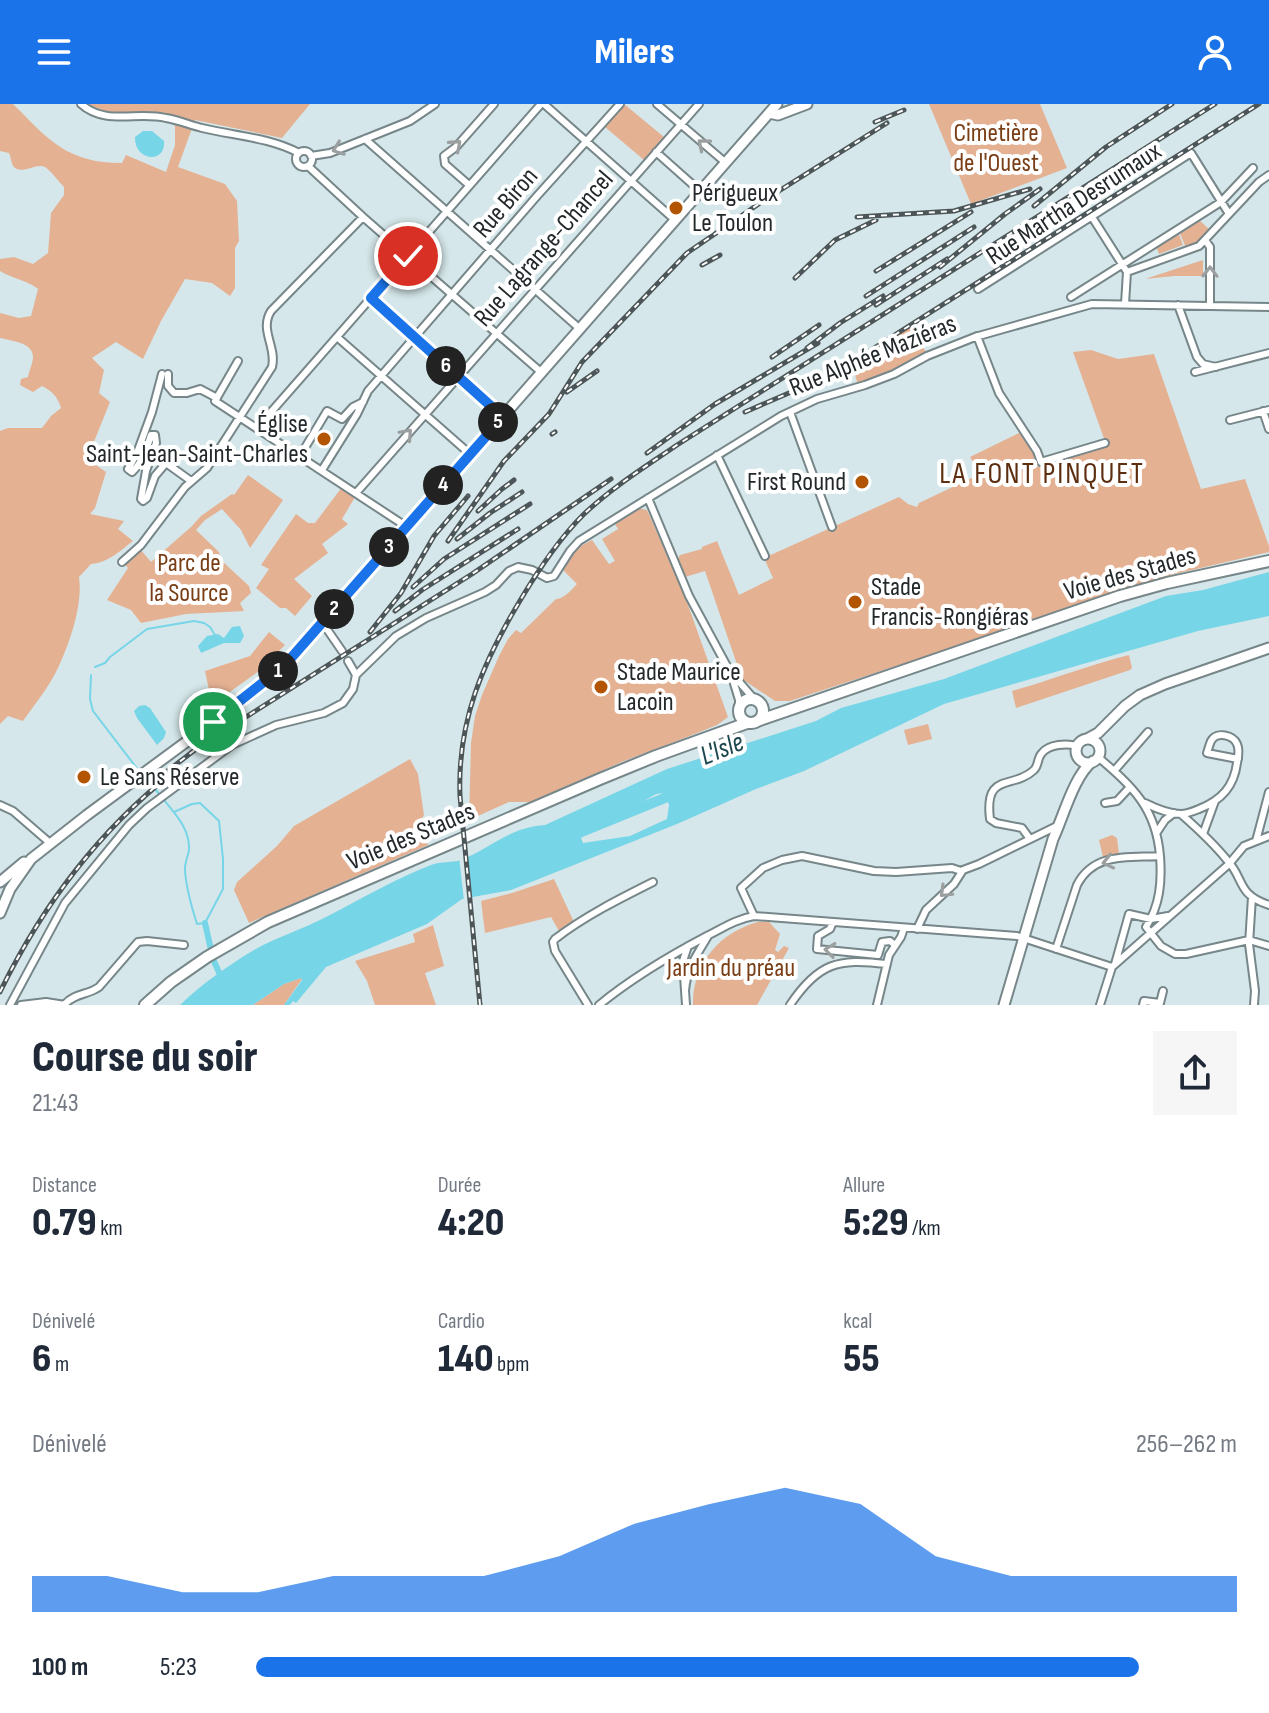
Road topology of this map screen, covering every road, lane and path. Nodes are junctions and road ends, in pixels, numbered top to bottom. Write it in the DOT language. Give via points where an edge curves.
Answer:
graph roads {
  1 [pos="81,104"];
  2 [pos="435,104"];
  3 [pos="494,104"];
  4 [pos="542,104"];
  5 [pos="620,104"];
  6 [pos="657,104"];
  7 [pos="699,104"];
  8 [pos="777,104"];
  9 [pos="807,104"];
  10 [pos="769,113"];
  11 [pos="681,125"];
  12 [pos="365,139"];
  13 [pos="587,142"];
  14 [pos="656,152"];
  15 [pos="299,153"];
  16 [pos="311,156"];
  17 [pos="726,163"];
  18 [pos="308,166"];
  19 [pos="1253,168"];
  20 [pos="1269,175"];
  21 [pos="631,180"];
  22 [pos="469,185"];
  23 [pos="701,192"];
  24 [pos="1221,202"];
  25 [pos="447,212"];
  26 [pos="1229,214"];
  27 [pos="363,217"];
  28 [pos="1092,217"];
  29 [pos="675,220"];
  30 [pos="1205,240"];
  31 [pos="491,251"];
  32 [pos="408,256"];
  33 [pos="1122,264"];
  34 [pos="1127,272"];
  35 [pos="535,289"];
  36 [pos="978,289"];
  37 [pos="452,294"];
  38 [pos="1071,297"];
  39 [pos="371,298"];
  40 [pos="1125,304"];
  41 [pos="1178,305"];
  42 [pos="1210,306"];
  43 [pos="1269,307"];
  44 [pos="580,329"];
  45 [pos="497,333"];
  46 [pos="977,336"];
  47 [pos="337,337"];
  48 [pos="414,337"];
  49 [pos="1269,353"];
  50 [pos="238,361"];
  51 [pos="1216,367"];
  52 [pos="1195,372"];
  53 [pos="542,373"];
  54 [pos="381,375"];
  55 [pos="458,377"];
  56 [pos="216,399"];
  57 [pos="363,402"];
  58 [pos="1266,410"];
  59 [pos="790,412"];
  60 [pos="425,414"];
  61 [pos="503,417"];
  62 [pos="240,418"];
  63 [pos="1230,420"];
  64 [pos="257,428"];
  65 [pos="1269,429"];
  66 [pos="1105,443"];
  67 [pos="470,454"];
  68 [pos="717,455"];
  69 [pos="300,456"];
  70 [pos="322,470"];
  71 [pos="191,481"];
  72 [pos="356,493"];
  73 [pos="648,498"];
  74 [pos="407,527"];
  75 [pos="832,527"];
  76 [pos="765,556"];
  77 [pos="1269,560"];
  78 [pos="122,562"];
  79 [pos="322,622"];
  80 [pos="1269,648"];
  81 [pos="342,651"];
  82 [pos="348,661"];
  83 [pos="729,670"];
  84 [pos="356,675"];
  85 [pos="757,701"];
  86 [pos="808,703"];
  87 [pos="739,710"];
  88 [pos="1120,711"];
  89 [pos="760,720"];
  90 [pos="747,723"];
  91 [pos="1148,732"];
  92 [pos="709,737"];
  93 [pos="1087,739"];
  94 [pos="1077,746"];
  95 [pos="1097,756"];
  96 [pos="1078,758"];
  97 [pos="1238,759"];
  98 [pos="1114,771"];
  99 [pos="1075,785"];
  100 [pos="1130,787"];
  101 [pos="1269,792"];
  102 [pos="1215,801"];
  103 [pos="1105,803"];
  104 [pos="1145,803"];
  105 [pos="0,805"];
  106 [pos="1161,810"];
  107 [pos="1178,814"];
  108 [pos="1063,818"];
  109 [pos="1157,832"];
  110 [pos="1203,834"];
  111 [pos="1269,836"];
  112 [pos="1030,839"];
  113 [pos="1256,841"];
  114 [pos="50,843"];
  115 [pos="1160,856"];
  116 [pos="31,859"];
  117 [pos="1231,863"];
  118 [pos="961,871"];
  119 [pos="16,880"];
  120 [pos="1,881"];
  121 [pos="653,882"];
  122 [pos="1252,897"];
  123 [pos="1269,905"];
  124 [pos="0,913"];
  125 [pos="754,916"];
  126 [pos="1170,916"];
  127 [pos="1151,919"];
  128 [pos="833,922"];
  129 [pos="904,928"];
  130 [pos="917,929"];
  131 [pos="1148,931"];
  132 [pos="708,936"];
  133 [pos="1025,938"];
  134 [pos="1249,940"];
  135 [pos="184,945"];
  136 [pos="895,945"];
  137 [pos="688,946"];
  138 [pos="1269,946"];
  139 [pos="1056,949"];
  140 [pos="696,953"];
  141 [pos="670,956"];
  142 [pos="878,959"];
  143 [pos="683,961"];
  144 [pos="886,964"];
  145 [pos="1113,965"];
  146 [pos="685,991"];
  147 [pos="1163,991"];
  148 [pos="65,1004"];
  149 [pos="10,1005"];
  150 [pos="21,1005"];
  151 [pos="145,1005"];
  152 [pos="588,1005"];
  153 [pos="599,1005"];
  154 [pos="686,1005"];
  155 [pos="790,1005"];
  156 [pos="877,1005"];
  157 [pos="1004,1005"];
  158 [pos="1100,1005"];
  159 [pos="1143,1005"];
  160 [pos="1254,1005"];
  1 -- 15 [label="street" via="101,116 163,117"];
  2 -- 12 [label="street"];
  22 -- 3 [label="street, one-way" via="445,164 444,156"];
  4 -- 13 [label="street"];
  4 -- 22 [label="street"];
  5 -- 13 [label="street, Rue Biron"];
  6 -- 11 [label="street"];
  7 -- 11 [label="street, Rue Lagrange-Chancel"];
  8 -- 10 [label="main road"];
  9 -- 10 [label="main road" via="778,115"];
  10 -- 17 [label="main road"];
  11 -- 14 [label="street, Rue Lagrange-Chancel"];
  17 -- 11 [label="street, one-way"];
  12 -- 16 [label="street, one-way"];
  12 -- 25 [label="street"];
  13 -- 21 [label="street"];
  13 -- 31 [label="street, Rue Biron"];
  14 -- 21 [label="street, Rue Lagrange-Chancel"];
  14 -- 23 [label="street"];
  15 -- 16 [label="street"];
  15 -- 18 [label="street" via="298,164"];
  16 -- 18 [label="street"];
  17 -- 23 [label="main road"];
  18 -- 27 [label="street"];
  19 -- 24 [label="street"];
  20 -- 26 [label="street"];
  21 -- 29 [label="street"];
  21 -- 35 [label="street, Rue Lagrange-Chancel"];
  22 -- 25 [label="street"];
  23 -- 29 [label="main road"];
  24 -- 26 [label="street"];
  24 -- 28 [label="street, Rue Martha Desrumaux" via="1191,153"];
  24 -- 33 [label="street"];
  25 -- 31 [label="street"];
  25 -- 32 [label="street"];
  26 -- 30 [label="street"];
  27 -- 32 [label="street"];
  27 -- 62 [label="street" via="262,321 274,361"];
  28 -- 33 [label="street"];
  28 -- 36 [label="street, Rue Martha Desrumaux"];
  29 -- 44 [label="main road"];
  30 -- 34 [label="street"];
  42 -- 30 [label="street, one-way" via="1210,247"];
  31 -- 35 [label="street"];
  31 -- 37 [label="street, Rue Biron"];
  32 -- 37 [label="street"];
  32 -- 39 [label="street"];
  33 -- 34 [label="street"];
  33 -- 38 [label="street"];
  34 -- 40 [label="street"];
  35 -- 44 [label="street"];
  35 -- 45 [label="street, Rue Lagrange-Chancel"];
  37 -- 45 [label="street"];
  37 -- 48 [label="street, Rue Biron"];
  39 -- 47 [label="street"];
  39 -- 48 [label="street"];
  40 -- 41 [label="street, Rue Alphée Maziéras"];
  40 -- 46 [label="street, Rue Alphée Maziéras" via="1080,306"];
  41 -- 42 [label="street, Rue Alphée Maziéras"];
  41 -- 51 [label="street" via="1197,357"];
  42 -- 43 [label="street, Rue Alphée Maziéras"];
  44 -- 53 [label="main road"];
  45 -- 53 [label="street"];
  45 -- 55 [label="street, Rue Lagrange-Chancel"];
  46 -- 59 [label="street, Rue Alphée Maziéras"];
  46 -- 66 [label="street" via="999,393 1041,462"];
  47 -- 54 [label="street"];
  47 -- 64 [label="street"];
  48 -- 54 [label="street, Rue Biron"];
  48 -- 55 [label="street"];
  49 -- 51 [label="street"];
  50 -- 56 [label="street"];
  51 -- 52 [label="street"];
  53 -- 61 [label="main road"];
  54 -- 57 [label="street, Rue Biron"];
  54 -- 60 [label="street"];
  55 -- 60 [label="street, Rue Lagrange-Chancel"];
  55 -- 61 [label="street"];
  56 -- 62 [label="street"];
  56 -- 71 [label="street" via="200,389 174,393 165,374 128,469 135,469 155,435 141,499 147,498 166,463"];
  57 -- 69 [label="street" via="342,419 327,411"];
  57 -- 70 [label="street, Rue Biron"];
  58 -- 63 [label="street"];
  58 -- 65 [label="street"];
  59 -- 68 [label="street, Rue Alphée Maziéras"];
  59 -- 75 [label="street"];
  60 -- 67 [label="street"];
  72 -- 60 [label="street, Rue Lagrange-Chancel, one-way"];
  61 -- 67 [label="main road"];
  62 -- 64 [label="street"];
  62 -- 71 [label="street" via="207,468"];
  64 -- 69 [label="street"];
  67 -- 74 [label="main road"];
  68 -- 73 [label="street, Rue Alphée Maziéras"];
  68 -- 76 [label="street"];
  69 -- 70 [label="street"];
  70 -- 72 [label="street"];
  71 -- 78 [label="street"];
  72 -- 74 [label="street"];
  73 -- 83 [label="street" via="683,583"];
  73 -- 84 [label="street, Rue Alphée Maziéras" via="579,541 554,576 513,569 485,592 396,636"];
  74 -- 79 [label="main road"];
  77 -- 86 [label="main road, Voie des Stades" via="1120,596"];
  79 -- 81 [label="street"];
  79 -- 114 [label="main road" via="274,675"];
  80 -- 88 [label="main road" via="1149,691"];
  82 -- 84 [label="street"];
  83 -- 85 [label="street"];
  83 -- 87 [label="street"];
  84 -- 149 [label="street" via="348,698 337,707 232,745 137,816 69,898"];
  85 -- 86 [label="main road, Voie des Stades" via="770,707"];
  85 -- 87 [label="main road" via="743,702"];
  85 -- 89 [label="main road" via="764,713"];
  86 -- 89 [label="main road, Voie des Stades"];
  87 -- 90 [label="main road"];
  87 -- 92 [label="main road, Voie des Stades"];
  88 -- 93 [label="main road"];
  88 -- 95 [label="main road"];
  89 -- 90 [label="main road"];
  90 -- 92 [label="main road, Voie des Stades"];
  91 -- 98 [label="street"];
  92 -- 151 [label="main road, Voie des Stades" via="256,928 217,950"];
  93 -- 94 [label="main road"];
  93 -- 95 [label="main road" via="1096,742"];
  94 -- 96 [label="main road"];
  94 -- 112 [label="street" via="1068,743 1045,750 1031,772 995,788 989,800 990,819 1022,828"];
  95 -- 96 [label="main road" via="1085,762"];
  95 -- 98 [label="street"];
  95 -- 99 [label="main road"];
  96 -- 99 [label="main road"];
  97 -- 97 [label="street" via="1239,748 1231,737 1215,736 1210,742 1207,753"];
  97 -- 102 [label="street" via="1231,785"];
  98 -- 100 [label="street"];
  99 -- 108 [label="main road"];
  100 -- 103 [label="street" via="1117,801"];
  100 -- 104 [label="street"];
  101 -- 113 [label="street"];
  102 -- 107 [label="street"];
  102 -- 110 [label="street"];
  104 -- 106 [label="street"];
  104 -- 109 [label="street"];
  105 -- 114 [label="street"];
  106 -- 107 [label="street"];
  106 -- 109 [label="street"];
  107 -- 109 [label="street"];
  107 -- 110 [label="street"];
  108 -- 112 [label="street"];
  108 -- 133 [label="main road"];
  109 -- 115 [label="street"];
  110 -- 117 [label="street"];
  111 -- 113 [label="street"];
  112 -- 118 [label="street"];
  113 -- 117 [label="street" via="1244,846"];
  114 -- 116 [label="main road"];
  115 -- 127 [label="street" via="1160,892"];
  115 -- 139 [label="street, one-way" via="1110,859 1089,868 1077,885"];
  116 -- 119 [label="main road"];
  116 -- 120 [label="main road"];
  117 -- 122 [label="street"];
  117 -- 126 [label="street"];
  118 -- 125 [label="street" via="874,871 802,856 782,860 763,868 741,888"];
  118 -- 130 [label="street, one-way" via="926,910"];
  119 -- 120 [label="main road"];
  119 -- 124 [label="main road"];
  121 -- 152 [label="street" via="581,920 553,942"];
  122 -- 123 [label="street"];
  122 -- 134 [label="street"];
  125 -- 128 [label="street"];
  125 -- 132 [label="street"];
  126 -- 127 [label="street"];
  126 -- 131 [label="street"];
  127 -- 131 [label="street"];
  127 -- 145 [label="street" via="1129,914"];
  128 -- 129 [label="street"];
  142 -- 128 [label="street, one-way" via="817,949 818,936"];
  129 -- 130 [label="street"];
  129 -- 136 [label="street"];
  130 -- 133 [label="street"];
  131 -- 134 [label="street" via="1168,951 1181,955"];
  131 -- 145 [label="street"];
  132 -- 137 [label="street"];
  132 -- 140 [label="street"];
  133 -- 139 [label="street"];
  133 -- 157 [label="main road"];
  134 -- 138 [label="street"];
  134 -- 160 [label="street"];
  135 -- 148 [label="street" via="138,942 99,987"];
  136 -- 142 [label="street" via="882,942"];
  136 -- 144 [label="street"];
  137 -- 140 [label="street"];
  137 -- 141 [label="street"];
  137 -- 143 [label="street"];
  139 -- 145 [label="street"];
  140 -- 146 [label="street"];
  141 -- 143 [label="street"];
  141 -- 153 [label="street"];
  142 -- 144 [label="street"];
  142 -- 155 [label="street" via="820,970"];
  143 -- 146 [label="street"];
  144 -- 156 [label="street"];
  145 -- 158 [label="street"];
  146 -- 154 [label="street"];
  147 -- 159 [label="street" via="1160,1003"];
  148 -- 150 [label="street"];
}
